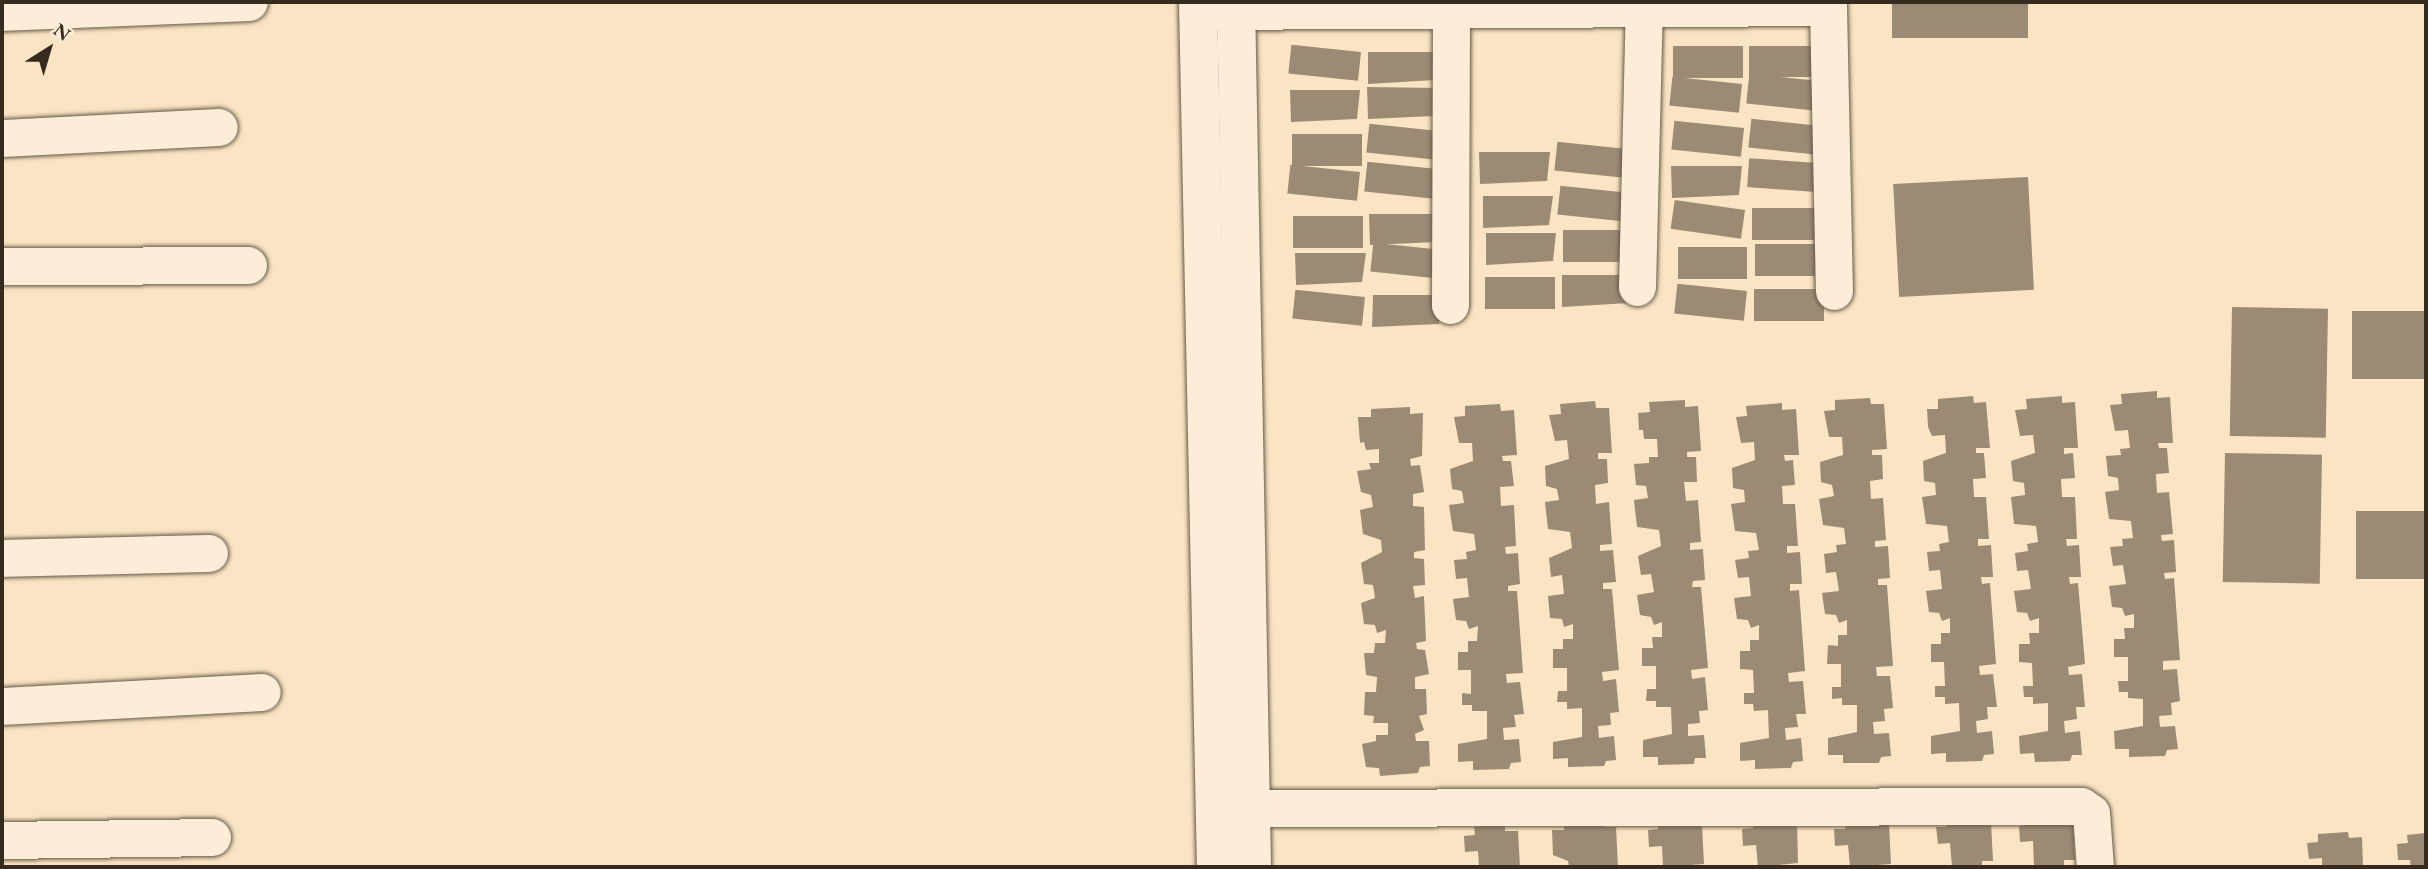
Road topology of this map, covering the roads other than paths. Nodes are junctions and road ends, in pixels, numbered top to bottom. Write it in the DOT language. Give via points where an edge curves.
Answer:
graph roads {
  1 [pos="249,2"];
  2 [pos="1236,6"];
  3 [pos="1198,7"];
  4 [pos="1644,9"];
  5 [pos="1451,10"];
  6 [pos="2,12"];
  7 [pos="219,127"];
  8 [pos="2,138"];
  9 [pos="248,265"];
  10 [pos="2,266"];
  11 [pos="1637,287"];
  12 [pos="1834,291"];
  13 [pos="1450,305"];
  14 [pos="209,553"];
  15 [pos="2,558"];
  16 [pos="262,692"];
  17 [pos="2,706"];
  18 [pos="1233,808"];
  19 [pos="212,837"];
  20 [pos="2,840"];
  21 [pos="1216,867"];
  22 [pos="1252,867"];
  23 [pos="2095,867"];
  1 -- 6 [label="street"];
  2 -- 3 [label="street"];
  2 -- 5 [label="street"];
  2 -- 18 [label="street"];
  3 -- 18 [label="street"];
  4 -- 5 [label="street"];
  4 -- 11 [label="street"];
  4 -- 12 [label="street" via="1828,8"];
  5 -- 13 [label="street"];
  7 -- 8 [label="street"];
  9 -- 10 [label="street"];
  14 -- 15 [label="street"];
  16 -- 17 [label="street"];
  18 -- 21 [label="street"];
  18 -- 22 [label="street"];
  18 -- 23 [label="street" via="2081,806 2091,813"];
  19 -- 20 [label="street"];
}
